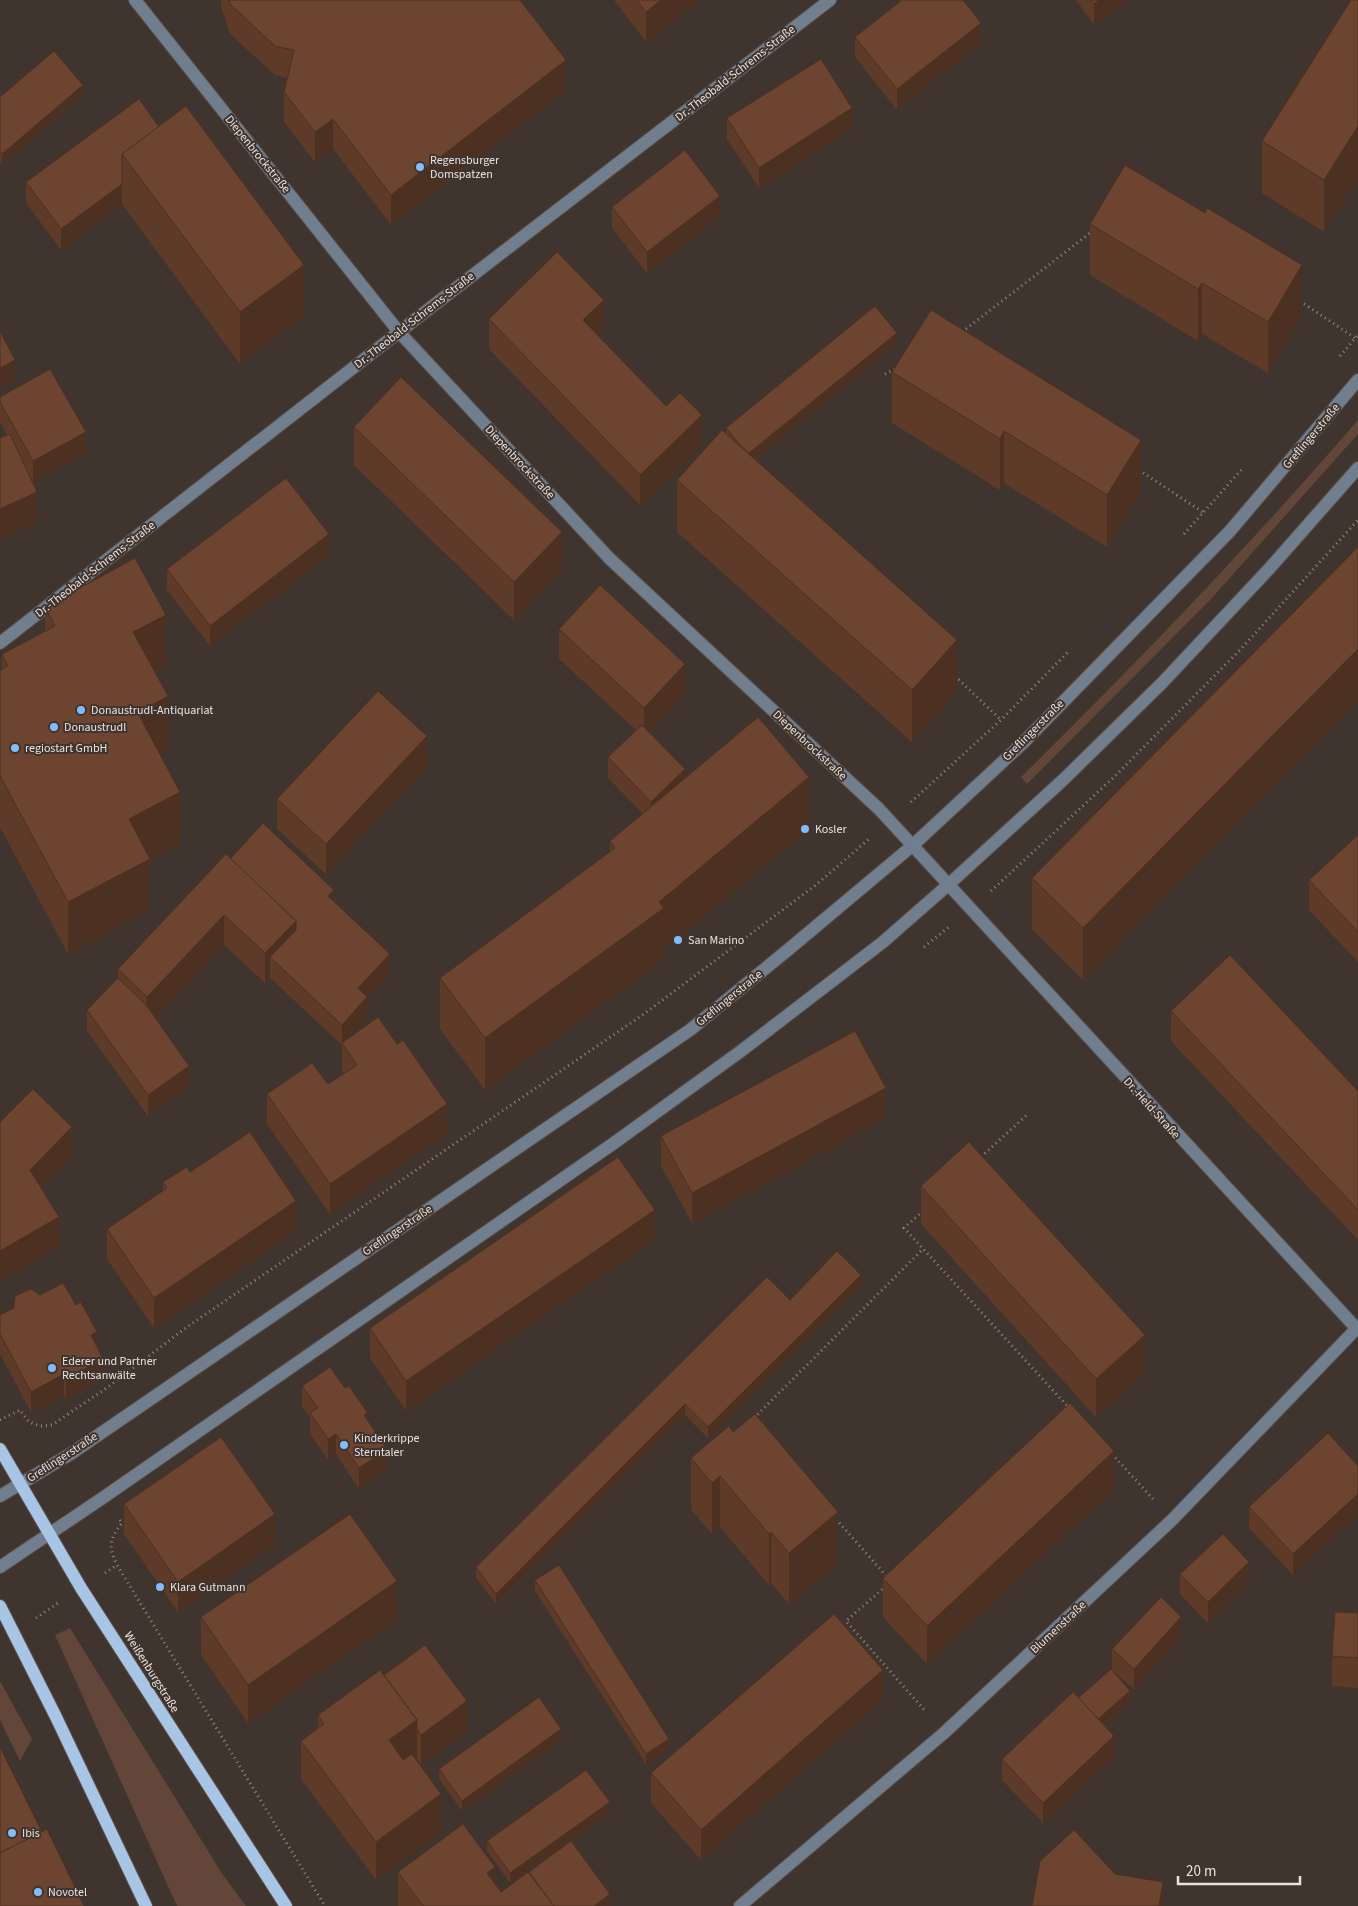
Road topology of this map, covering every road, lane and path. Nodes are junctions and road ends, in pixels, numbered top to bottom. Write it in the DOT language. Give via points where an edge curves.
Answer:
graph roads {
  1 [pos="135,0"];
  2 [pos="830,0"];
  3 [pos="1102,224"];
  4 [pos="1298,300"];
  5 [pos="399,332"];
  6 [pos="955,337"];
  7 [pos="1357,338"];
  8 [pos="1337,360"];
  9 [pos="900,366"];
  10 [pos="885,374"];
  11 [pos="1358,380"];
  12 [pos="1248,462"];
  13 [pos="1358,468"];
  14 [pos="1138,469"];
  15 [pos="1204,513"];
  16 [pos="1178,541"];
  17 [pos="0,643"];
  18 [pos="1070,650"];
  19 [pos="952,674"];
  20 [pos="1001,720"];
  21 [pos="890,821"];
  22 [pos="912,846"];
  23 [pos="948,885"];
  24 [pos="1028,1114"];
  25 [pos="979,1159"];
  26 [pos="924,1209"];
  27 [pos="923,1249"];
  28 [pos="1357,1328"];
  29 [pos="1071,1410"];
  30 [pos="0,1420"];
  31 [pos="751,1421"];
  32 [pos="1105,1446"];
  33 [pos="0,1449"];
  34 [pos="20,1484"];
  35 [pos="0,1496"];
  36 [pos="834,1516"];
  37 [pos="1172,1520"];
  38 [pos="50,1535"];
  39 [pos="117,1565"];
  40 [pos="0,1567"];
  41 [pos="0,1606"];
  42 [pos="944,1733"];
  43 [pos="146,1906"];
  44 [pos="286,1906"];
  45 [pos="325,1906"];
  46 [pos="740,1906"];
  1 -- 5 [label="street, Diepenbrockstraße"];
  2 -- 5 [label="street, Dr.-Theobald-Schrems-Straße"];
  3 -- 6 [label="path"];
  4 -- 7 [label="path"];
  5 -- 17 [label="street, Dr.-Theobald-Schrems-Straße"];
  5 -- 21 [label="street, Diepenbrockstraße" via="609,558"];
  7 -- 8 [label="path"];
  9 -- 10 [label="path"];
  11 -- 22 [label="street, Greflingerstraße" via="1230,531 1024,742"];
  12 -- 15 [label="path"];
  13 -- 23 [label="street" via="1162,683"];
  14 -- 15 [label="path"];
  15 -- 16 [label="path"];
  18 -- 20 [label="path"];
  19 -- 20 [label="path"];
  20 -- 21 [label="path"];
  21 -- 22 [label="street, Diepenbrockstraße"];
  21 -- 30 [label="path" via="817,884 641,1016 187,1326 111,1385 52,1425 40,1426 29,1422 20,1410"];
  22 -- 23 [label="street, Diepenbrockstraße"];
  22 -- 34 [label="street, Greflingerstraße" via="690,1030 72,1452"];
  23 -- 28 [label="street, Dr.-Held-Straße"];
  23 -- 38 [label="street" via="883,942 726,1062"];
  24 -- 25 [label="path"];
  26 -- 27 [label="path" via="904,1228"];
  27 -- 29 [label="path"];
  27 -- 31 [label="path"];
  28 -- 37 [label="street, Blumenstraße"];
  32 -- 37 [label="path"];
  33 -- 34 [label="main road, Weißenburgstraße"];
  34 -- 35 [label="street, Greflingerstraße"];
  34 -- 38 [label="main road, Weißenburgstraße"];
  36 -- 42 [label="path" via="891,1582 846,1621"];
  37 -- 42 [label="street, Blumenstraße"];
  38 -- 40 [label="street"];
  38 -- 44 [label="main road, Weißenburgstraße"];
  39 -- 45 [label="path"];
  41 -- 43 [label="main road"];
  42 -- 46 [label="street, Blumenstraße"];
}
